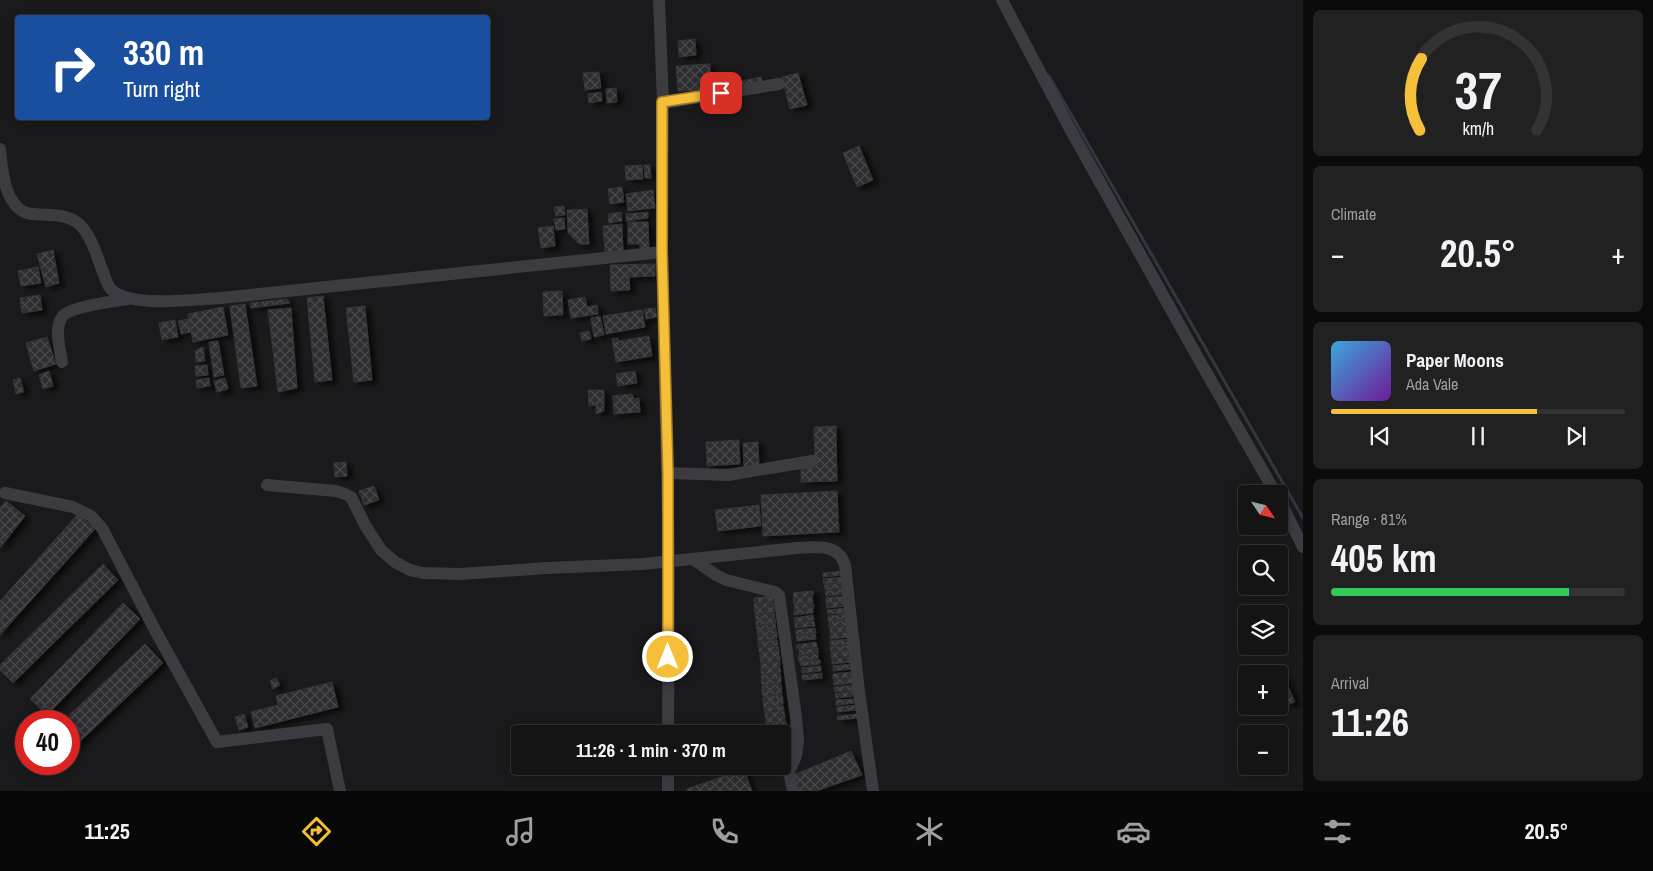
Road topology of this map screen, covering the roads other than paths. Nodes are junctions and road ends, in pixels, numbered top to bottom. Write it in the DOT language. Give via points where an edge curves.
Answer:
graph roads {
  1 [pos="659,0"];
  2 [pos="1002,0"];
  3 [pos="779,84"];
  4 [pos="662,102"];
  5 [pos="0,149"];
  6 [pos="662,252"];
  7 [pos="128,299"];
  8 [pos="62,362"];
  9 [pos="812,461"];
  10 [pos="668,473"];
  11 [pos="267,485"];
  12 [pos="1271,485"];
  13 [pos="5,493"];
  14 [pos="1288,517"];
  15 [pos="1303,547"];
  16 [pos="692,559"];
  17 [pos="669,562"];
  18 [pos="668,725"];
  19 [pos="668,775"];
  20 [pos="340,791"];
  21 [pos="668,791"];
  22 [pos="794,791"];
  23 [pos="874,791"];
  1 -- 4 [label="street"];
  2 -- 12 [label="street" via="1074,136"];
  3 -- 4 [label="street"];
  4 -- 6 [label="street"];
  5 -- 7 [label="street" via="14,204 26,212 59,215 78,223 90,241 109,287"];
  6 -- 7 [label="street" via="221,298"];
  6 -- 10 [label="street"];
  7 -- 8 [label="street" via="65,313 61,317 58,340"];
  9 -- 10 [label="street" via="728,475"];
  10 -- 17 [label="street"];
  11 -- 17 [label="street" via="345,494 351,498 380,550 395,562 423,573 461,574"];
  13 -- 20 [label="street" via="73,507 90,516 102,528 217,742 326,729"];
  14 -- 15 [label="street"];
  16 -- 17 [label="street"];
  16 -- 22 [label="street" via="726,580 779,595 798,742 789,772"];
  16 -- 23 [label="street" via="822,546 831,548 843,559"];
  17 -- 18 [label="street"];
  19 -- 21 [label="street"];
}
